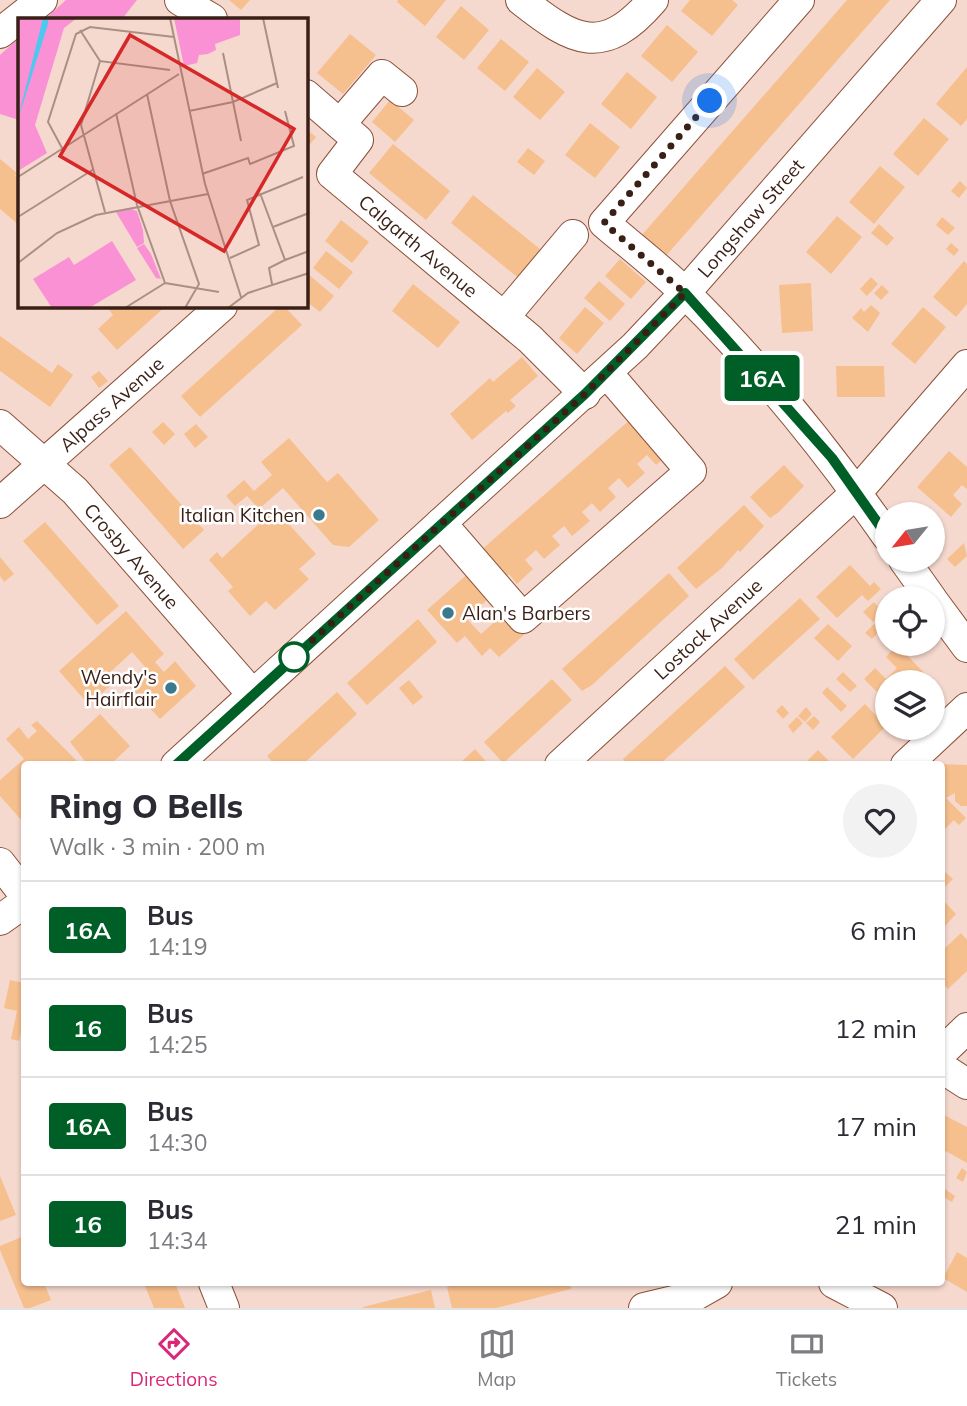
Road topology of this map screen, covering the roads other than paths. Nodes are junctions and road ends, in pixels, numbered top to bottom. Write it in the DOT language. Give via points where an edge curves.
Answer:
graph roads {
  1 [pos="42,0"];
  2 [pos="180,0"];
  3 [pos="521,0"];
  4 [pos="653,0"];
  5 [pos="799,0"];
  6 [pos="941,0"];
  7 [pos="19,18"];
  8 [pos="210,18"];
  9 [pos="18,19"];
  10 [pos="0,33"];
  11 [pos="402,91"];
  12 [pos="308,97"];
  13 [pos="340,124"];
  14 [pos="573,235"];
  15 [pos="685,293"];
  16 [pos="220,308"];
  17 [pos="504,317"];
  18 [pos="967,365"];
  19 [pos="607,373"];
  20 [pos="585,394"];
  21 [pos="0,425"];
  22 [pos="46,463"];
  23 [pos="857,492"];
  24 [pos="0,503"];
  25 [pos="875,518"];
  26 [pos="442,523"];
  27 [pos="945,617"];
  28 [pos="967,647"];
  29 [pos="253,695"];
  30 [pos="967,708"];
  31 [pos="180,761"];
  32 [pos="564,761"];
  33 [pos="910,761"];
  34 [pos="0,863"];
  35 [pos="21,890"];
  36 [pos="21,905"];
  37 [pos="0,920"];
  38 [pos="967,1028"];
  39 [pos="945,1049"];
  40 [pos="945,1070"];
  41 [pos="967,1084"];
  42 [pos="215,1286"];
  43 [pos="712,1286"];
  44 [pos="840,1286"];
  45 [pos="224,1308"];
  46 [pos="643,1308"];
  47 [pos="882,1308"];
  1 -- 7 [label="street"];
  2 -- 8 [label="street"];
  3 -- 4 [label="street" via="551,24 585,40 619,31"];
  5 -- 15 [label="street" via="604,223"];
  6 -- 15 [label="street, Longshaw Street"];
  9 -- 10 [label="street"];
  11 -- 13 [label="street" via="382,75"];
  12 -- 13 [label="street, Calgarth Avenue"];
  13 -- 17 [label="street, Calgarth Avenue" via="358,141 332,174"];
  14 -- 17 [label="street"];
  15 -- 19 [label="street, Longshaw Street"];
  15 -- 23 [label="street" via="722,351 800,419"];
  16 -- 22 [label="street, Alpass Avenue"];
  17 -- 20 [label="street, Calgarth Avenue"];
  18 -- 23 [label="street, Lostock Avenue"];
  19 -- 20 [label="street, Longshaw Street"];
  19 -- 26 [label="street" via="691,471 523,618"];
  20 -- 26 [label="street, Longshaw Street"];
  21 -- 22 [label="street, Crosby Avenue"];
  22 -- 24 [label="street, Alpass Avenue"];
  22 -- 29 [label="street, Crosby Avenue"];
  23 -- 25 [label="street"];
  23 -- 32 [label="street, Lostock Avenue"];
  26 -- 29 [label="street, Longshaw Street"];
  27 -- 28 [label="street"];
  29 -- 31 [label="street, Longshaw Street"];
  30 -- 33 [label="street"];
  34 -- 35 [label="street"];
  36 -- 37 [label="street"];
  38 -- 39 [label="street"];
  40 -- 41 [label="street"];
  42 -- 45 [label="street"];
  43 -- 46 [label="street" via="694,1296"];
  44 -- 47 [label="street"];
}
